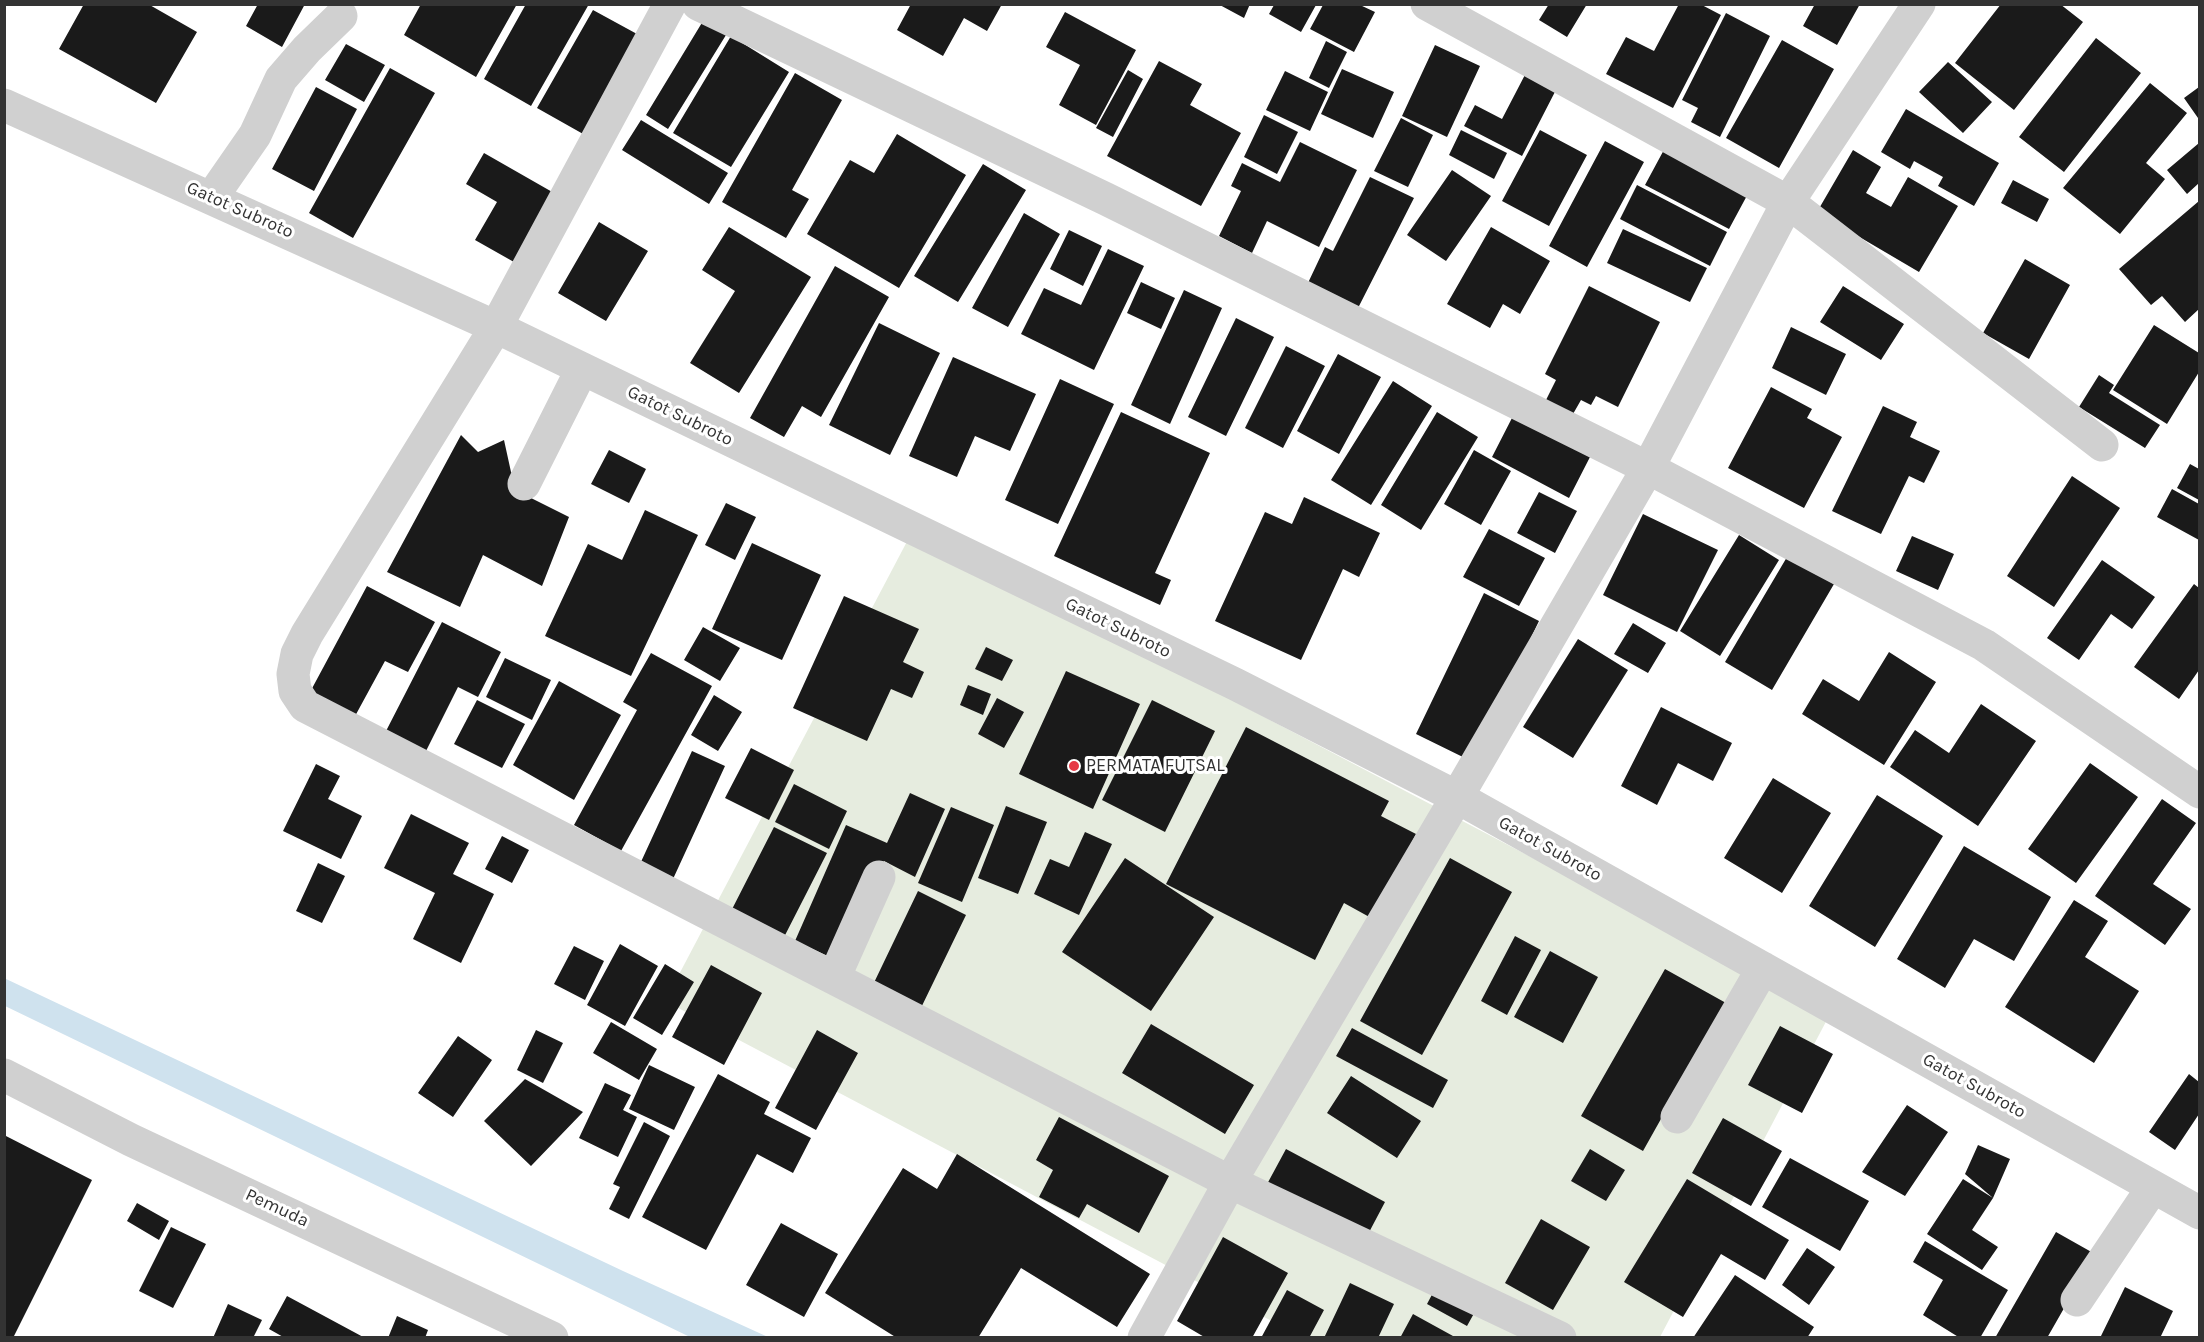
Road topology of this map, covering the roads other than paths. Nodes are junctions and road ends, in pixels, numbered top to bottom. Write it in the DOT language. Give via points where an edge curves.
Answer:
graph roads {
  1 [pos="670,4"];
  2 [pos="698,4"];
  3 [pos="1427,4"];
  4 [pos="1919,4"];
  5 [pos="341,16"];
  6 [pos="4,105"];
  7 [pos="212,197"];
  8 [pos="1788,202"];
  9 [pos="496,327"];
  10 [pos="582,369"];
  11 [pos="2102,445"];
  12 [pos="1648,468"];
  13 [pos="524,484"];
  14 [pos="2199,792"];
  15 [pos="1457,797"];
  16 [pos="879,877"];
  17 [pos="1763,968"];
  18 [pos="834,978"];
  19 [pos="4,1075"];
  20 [pos="1677,1117"];
  21 [pos="1230,1182"];
  22 [pos="2153,1187"];
  23 [pos="2199,1213"];
  24 [pos="2077,1300"];
  25 [pos="552,1338"];
  26 [pos="1144,1338"];
  27 [pos="1560,1338"];
  1 -- 9 [label="street"];
  2 -- 12 [label="street"];
  3 -- 8 [label="street"];
  4 -- 8 [label="street"];
  5 -- 7 [label="street" via="281,79 255,135"];
  6 -- 7 [label="street, Gatot Subroto"];
  7 -- 9 [label="street, Gatot Subroto"];
  8 -- 11 [label="street"];
  8 -- 12 [label="street"];
  9 -- 10 [label="street, Gatot Subroto"];
  9 -- 18 [label="street" via="307,634 297,654 295,691 305,706"];
  10 -- 13 [label="street"];
  10 -- 15 [label="street, Gatot Subroto" via="1235,684"];
  12 -- 14 [label="street" via="1984,645"];
  12 -- 15 [label="street"];
  15 -- 17 [label="street, Gatot Subroto"];
  15 -- 21 [label="street"];
  16 -- 18 [label="street"];
  17 -- 20 [label="street"];
  17 -- 22 [label="street, Gatot Subroto"];
  18 -- 21 [label="street"];
  19 -- 25 [label="street, Pemuda" via="131,1140"];
  21 -- 26 [label="street"];
  21 -- 27 [label="street"];
  22 -- 23 [label="street, Gatot Subroto"];
  22 -- 24 [label="street"];
}
